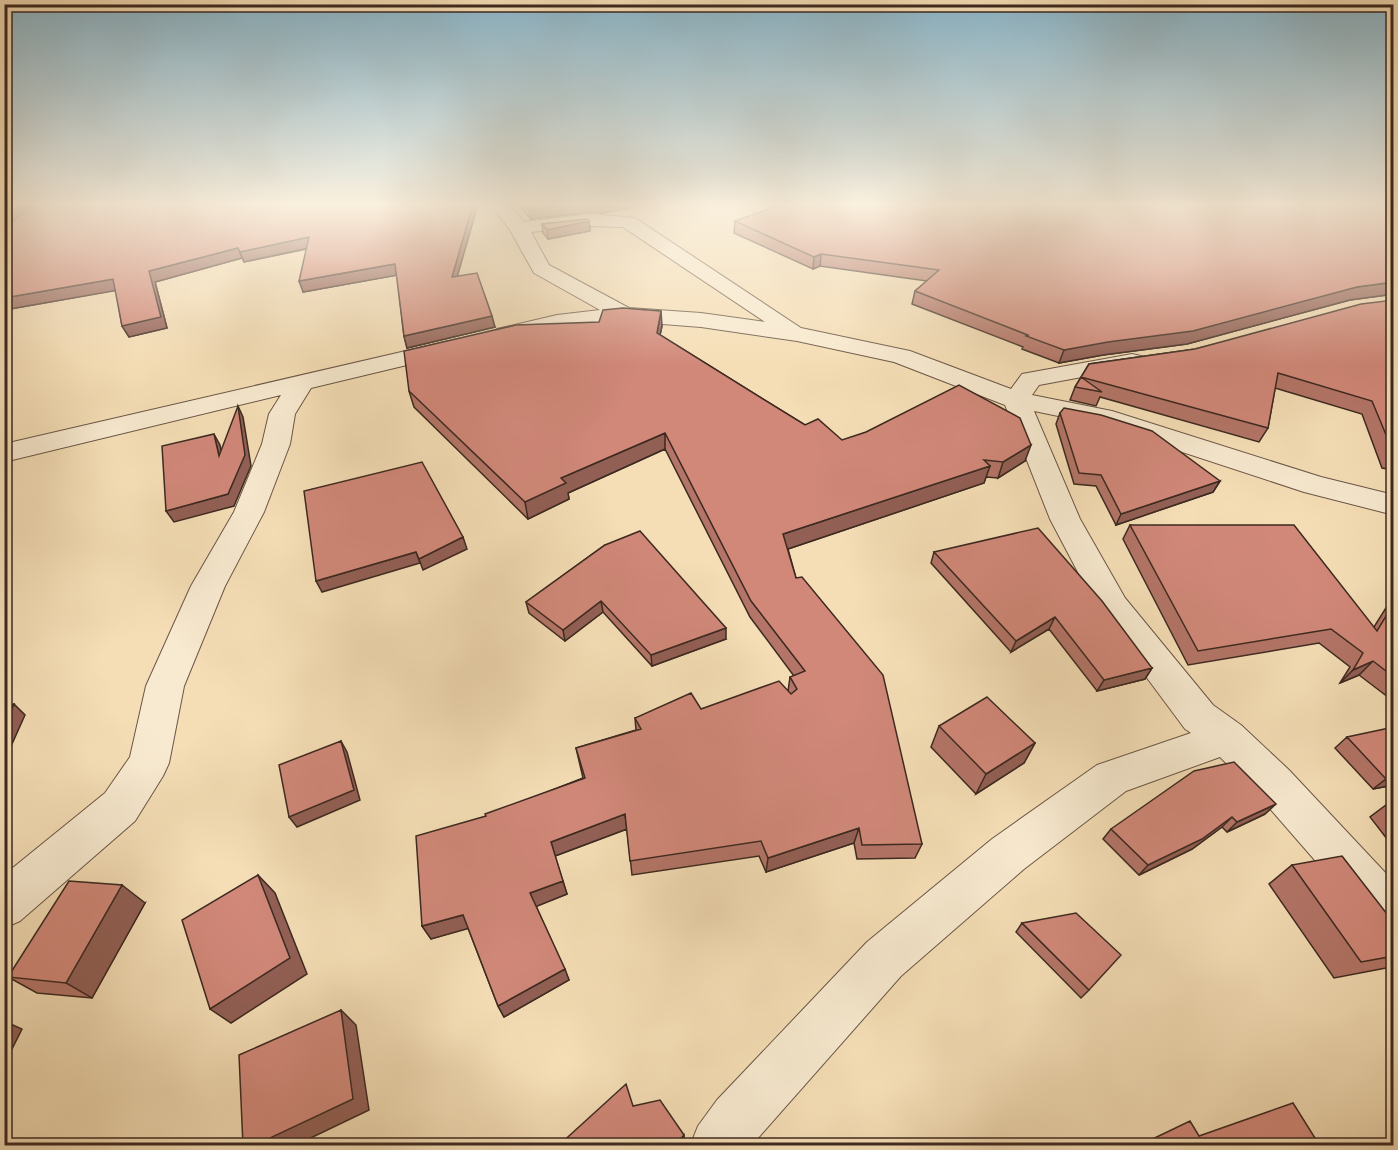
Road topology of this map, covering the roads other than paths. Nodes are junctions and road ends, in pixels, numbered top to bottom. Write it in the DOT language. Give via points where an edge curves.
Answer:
graph roads {
  1 [pos="535,258"];
  2 [pos="681,258"];
  3 [pos="624,314"];
  4 [pos="797,334"];
  5 [pos="1156,357"];
  6 [pos="302,383"];
  7 [pos="1016,400"];
  8 [pos="4,453"];
  9 [pos="1394,505"];
  10 [pos="1227,737"];
  11 [pos="4,905"];
  12 [pos="1394,920"];
  13 [pos="718,1146"];
  1 -- 3 [label="street" via="541,269"];
  2 -- 4 [label="street"];
  3 -- 4 [label="street"];
  3 -- 6 [label="street" via="557,322"];
  4 -- 7 [label="street" via="901,356"];
  5 -- 7 [label="street" via="1031,379"];
  6 -- 8 [label="street"];
  6 -- 11 [label="street" via="282,414 276,444 249,512 208,586 165,686 149,763 120,807"];
  7 -- 9 [label="street" via="1104,417 1314,485"];
  7 -- 10 [label="street" via="1065,519 1113,607 1199,717"];
  10 -- 12 [label="street" via="1275,783"];
  10 -- 13 [label="street" via="1112,778 1008,854 884,959 736,1119"];
}
